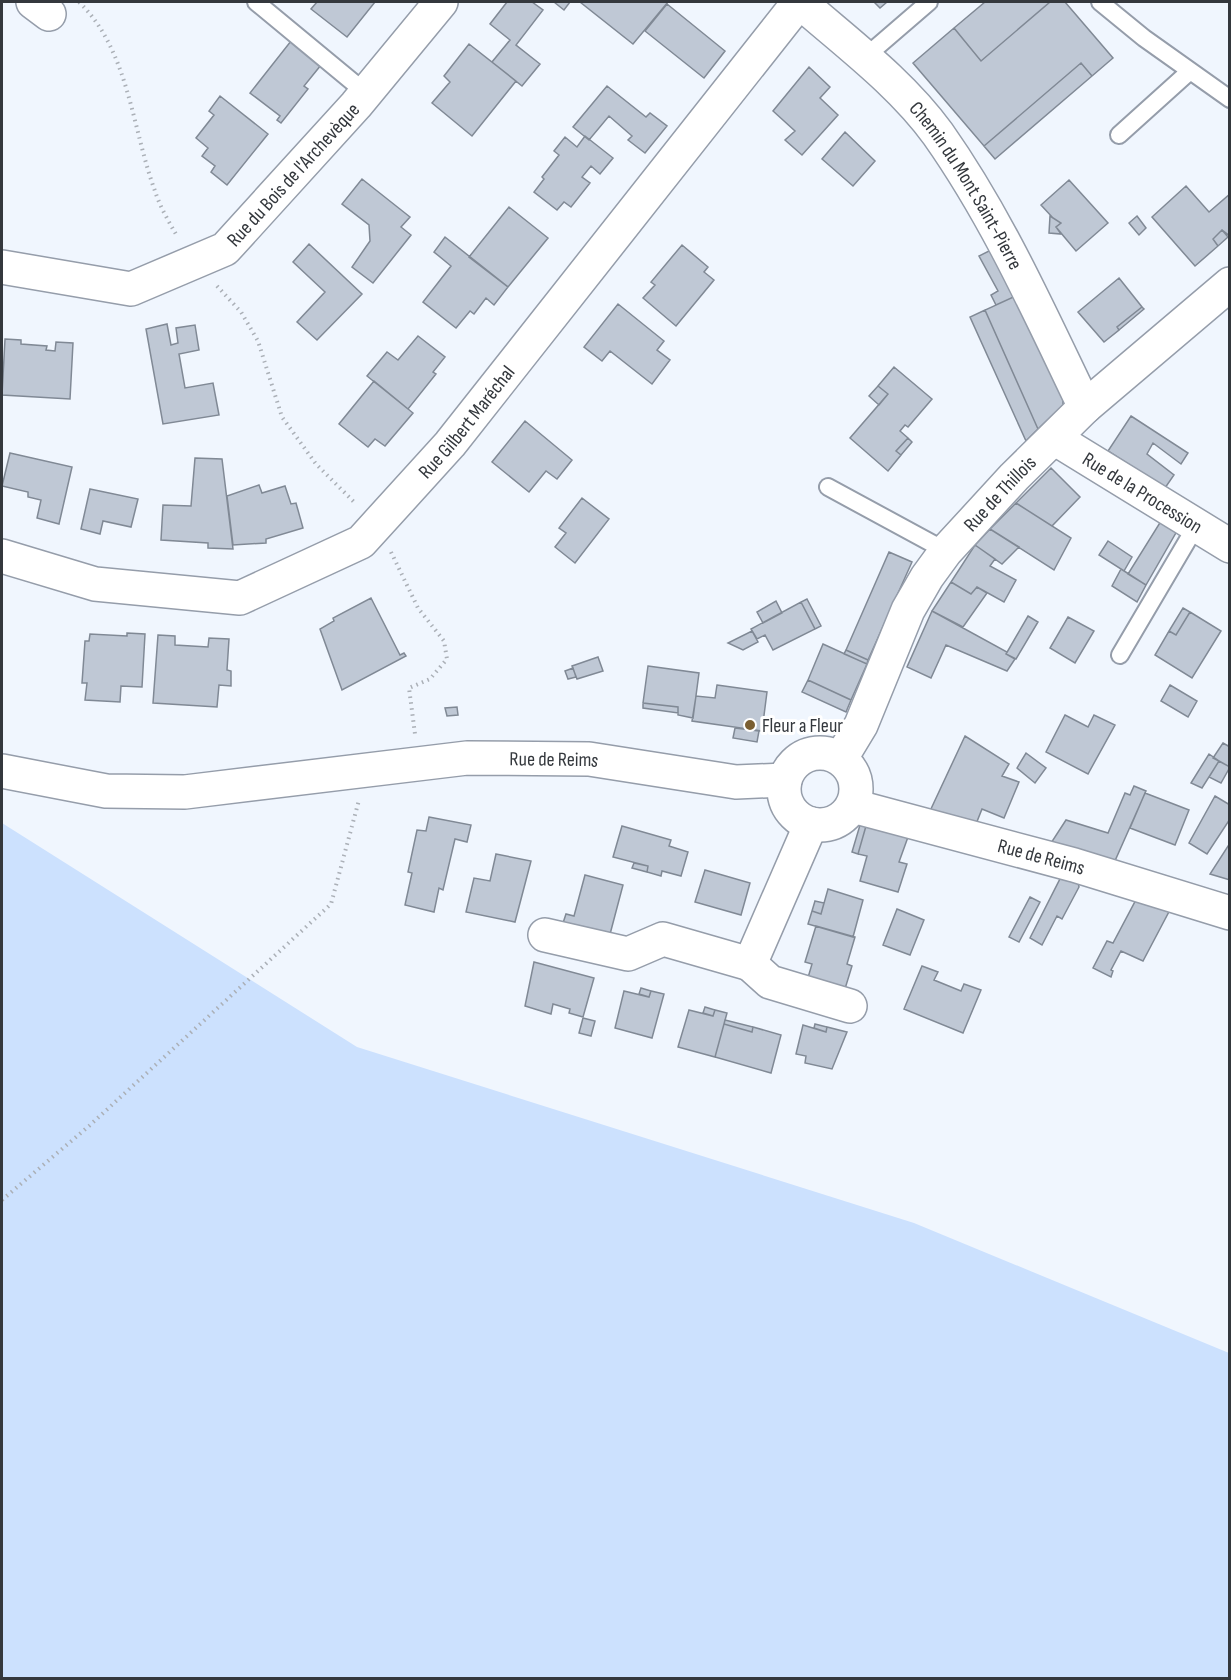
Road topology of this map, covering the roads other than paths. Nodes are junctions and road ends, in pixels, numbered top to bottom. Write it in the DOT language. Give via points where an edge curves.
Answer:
graph roads {
  1 [pos="256,2"];
  2 [pos="441,2"];
  3 [pos="800,2"];
  4 [pos="929,2"];
  5 [pos="1100,2"];
  6 [pos="864,58"];
  7 [pos="1190,71"];
  8 [pos="366,93"];
  9 [pos="1230,99"];
  10 [pos="1119,135"];
  11 [pos="2,267"];
  12 [pos="1230,284"];
  13 [pos="1084,407"];
  14 [pos="1054,438"];
  15 [pos="828,487"];
  16 [pos="1197,526"];
  17 [pos="1230,546"];
  18 [pos="946,551"];
  19 [pos="2,556"];
  20 [pos="1120,655"];
  21 [pos="840,758"];
  22 [pos="2,771"];
  23 [pos="785,780"];
  24 [pos="853,806"];
  25 [pos="811,824"];
  26 [pos="1230,913"];
  27 [pos="545,935"];
  28 [pos="750,964"];
  29 [pos="850,1006"];
  1 -- 8 [label="lane"];
  2 -- 8 [label="street, Rue du Bois de l'Archevèque"];
  3 -- 6 [label="street, Chemin du Mont Saint-Pierre"];
  3 -- 19 [label="street, Rue Gilbert Maréchal" via="450,444 362,542 240,598 95,584"];
  4 -- 6 [label="lane"];
  5 -- 7 [label="lane"];
  6 -- 13 [label="street, Chemin du Mont Saint-Pierre" via="896,86 937,133 1002,236"];
  7 -- 9 [label="lane"];
  7 -- 10 [label="lane"];
  8 -- 11 [label="street, Rue du Bois de l'Archevèque" via="225,249 130,289"];
  12 -- 13 [label="street, Rue de Thillois"];
  13 -- 14 [label="street, Rue de Thillois"];
  14 -- 16 [label="street, Rue de la Procession"];
  14 -- 18 [label="street, Rue de Thillois"];
  15 -- 18 [label="lane"];
  16 -- 17 [label="street, Rue de la Procession"];
  16 -- 20 [label="lane"];
  18 -- 21 [label="street, Rue de Thillois" via="908,610 861,725"];
  21 -- 23 [label="street" via="830,753 808,755 798,760"];
  21 -- 24 [label="street" via="856,780"];
  22 -- 23 [label="street, Rue de Reims" via="106,791 185,792 467,759 589,759 736,782"];
  23 -- 25 [label="street" via="784,791 792,812"];
  24 -- 25 [label="street" via="831,824"];
  24 -- 26 [label="street, Rue de Reims" via="1074,865"];
  25 -- 28 [label="street"];
  27 -- 28 [label="street" via="628,954 663,939"];
  28 -- 29 [label="street" via="770,982"];
}
